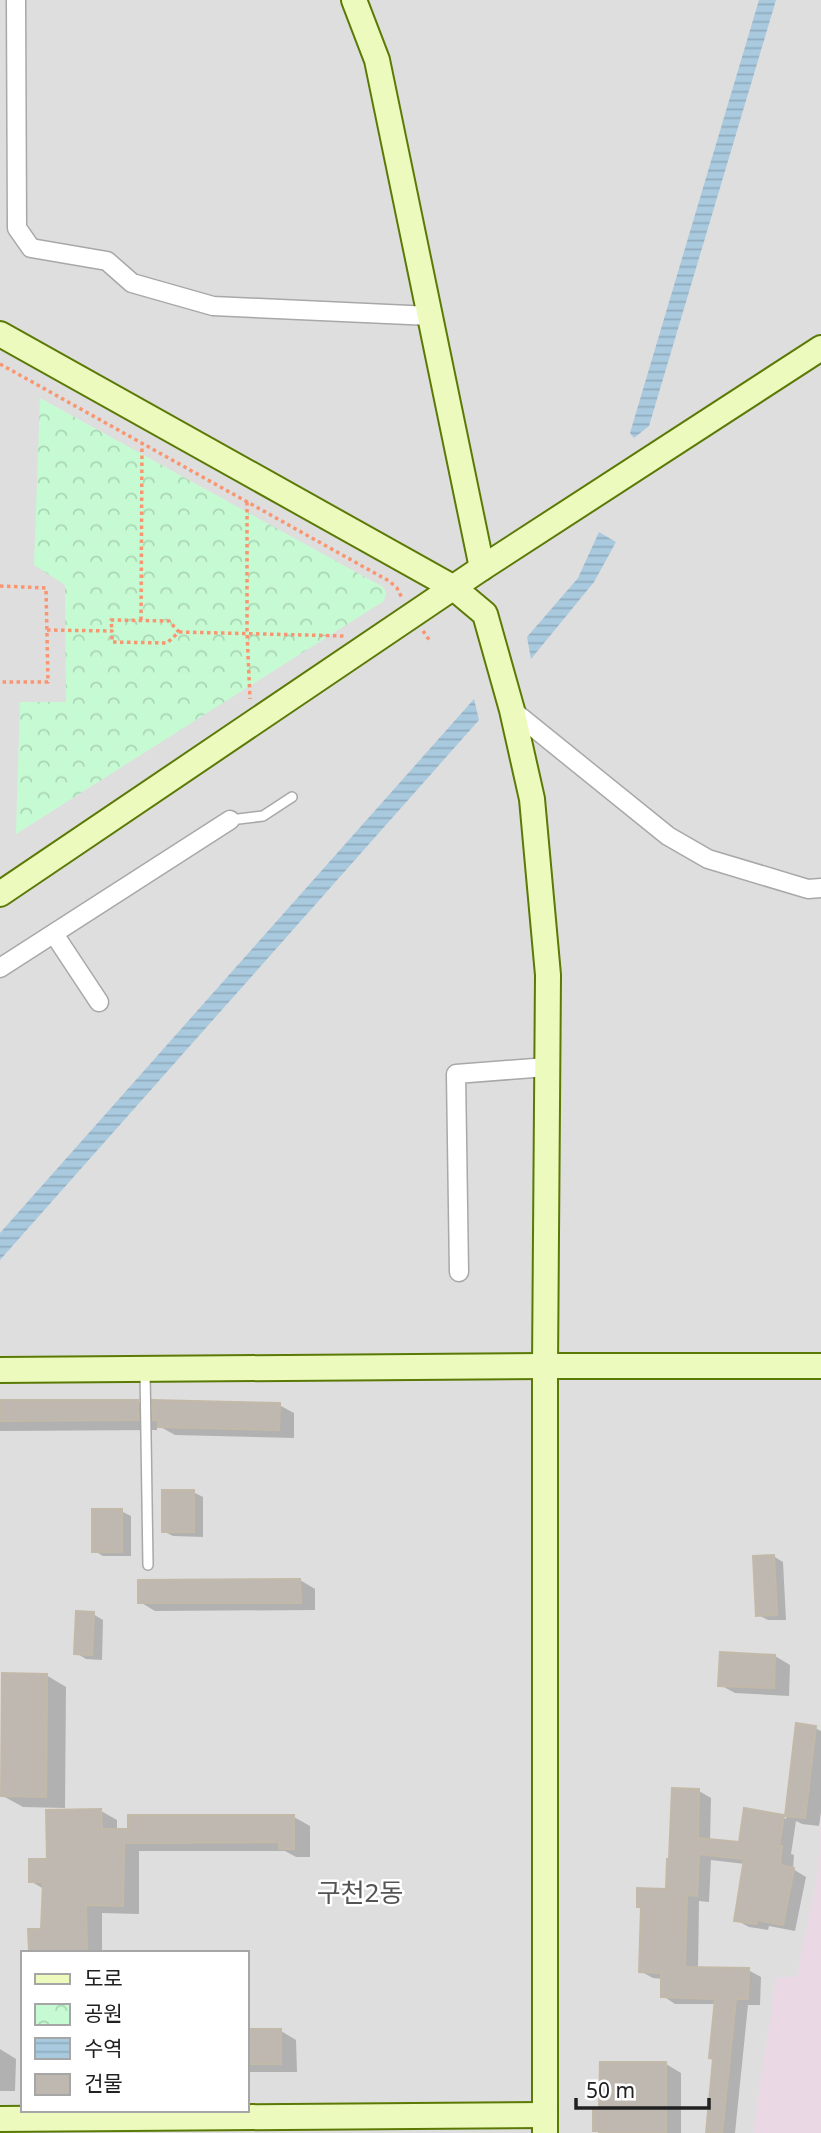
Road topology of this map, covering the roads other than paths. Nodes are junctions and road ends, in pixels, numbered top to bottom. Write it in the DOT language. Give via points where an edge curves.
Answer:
graph roads {
  1 [pos="16,0"];
  2 [pos="355,0"];
  3 [pos="431,316"];
  4 [pos="0,334"];
  5 [pos="821,348"];
  6 [pos="482,568"];
  7 [pos="454,588"];
  8 [pos="512,710"];
  9 [pos="292,797"];
  10 [pos="230,820"];
  11 [pos="821,888"];
  12 [pos="0,894"];
  13 [pos="54,934"];
  14 [pos="0,968"];
  15 [pos="99,1002"];
  16 [pos="547,1067"];
  17 [pos="459,1272"];
  18 [pos="545,1366"];
  19 [pos="821,1366"];
  20 [pos="145,1369"];
  21 [pos="0,1370"];
  22 [pos="148,1565"];
  23 [pos="0,2119"];
  24 [pos="545,2124"];
  1 -- 3 [label="street" via="17,228 31,248 107,261 132,283 213,306"];
  2 -- 3 [label="main road" via="377,60"];
  3 -- 6 [label="main road"];
  4 -- 7 [label="main road"];
  5 -- 6 [label="main road"];
  6 -- 7 [label="main road"];
  7 -- 8 [label="main road" via="485,614"];
  7 -- 12 [label="main road"];
  8 -- 11 [label="street" via="668,836 708,859 808,889"];
  8 -- 16 [label="main road" via="532,799 548,975"];
  9 -- 10 [label="lane" via="263,816"];
  10 -- 13 [label="street"];
  13 -- 14 [label="street"];
  13 -- 15 [label="street"];
  16 -- 17 [label="street" via="456,1074"];
  16 -- 18 [label="main road"];
  18 -- 19 [label="main road"];
  18 -- 20 [label="main road"];
  18 -- 24 [label="main road"];
  20 -- 21 [label="main road"];
  20 -- 22 [label="lane"];
  23 -- 24 [label="main road"];
}
